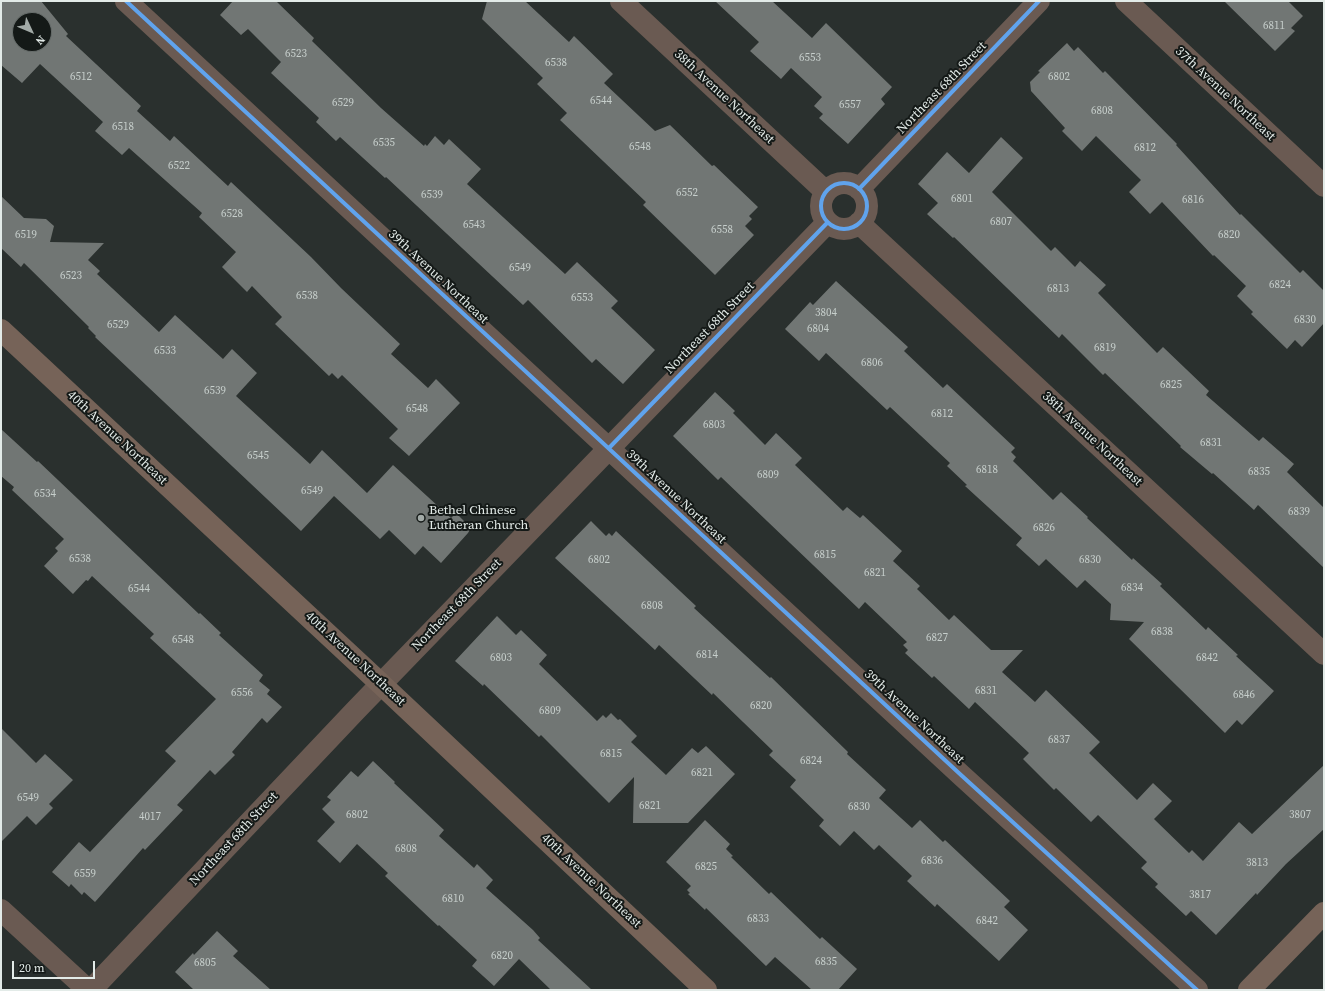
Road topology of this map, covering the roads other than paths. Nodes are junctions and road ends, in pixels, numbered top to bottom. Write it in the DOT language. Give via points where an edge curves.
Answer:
graph roads {
  1 [pos="126,1"];
  2 [pos="621,1"];
  3 [pos="1039,1"];
  4 [pos="1126,1"];
  5 [pos="1324,186"];
  6 [pos="859,189"];
  7 [pos="826,192"];
  8 [pos="827,222"];
  9 [pos="859,223"];
  10 [pos="1,330"];
  11 [pos="609,448"];
  12 [pos="1324,654"];
  13 [pos="381,684"];
  14 [pos="1,910"];
  15 [pos="1324,913"];
  16 [pos="88,990"];
  17 [pos="91,990"];
  18 [pos="706,990"];
  19 [pos="1197,990"];
  20 [pos="1249,990"];
  1 -- 11 [label="street, 39th Avenue Northeast"];
  2 -- 7 [label="street, 38th Avenue Northeast"];
  3 -- 6 [label="street, Northeast 68th Street"];
  4 -- 5 [label="street, 37th Avenue Northeast"];
  6 -- 7 [label="street" via="843,183 836,184"];
  6 -- 9 [label="street" via="867,207"];
  7 -- 8 [label="street" via="821,200 821,208 822,216"];
  8 -- 9 [label="street" via="840,229 848,229"];
  8 -- 11 [label="street, Northeast 68th Street"];
  9 -- 12 [label="street, 38th Avenue Northeast"];
  10 -- 13 [label="street, 40th Avenue Northeast"];
  11 -- 13 [label="street, Northeast 68th Street"];
  11 -- 19 [label="street, 39th Avenue Northeast"];
  13 -- 17 [label="street, Northeast 68th Street"];
  13 -- 18 [label="street, 40th Avenue Northeast"];
  14 -- 16 [label="street"];
  15 -- 20 [label="street"];
}
